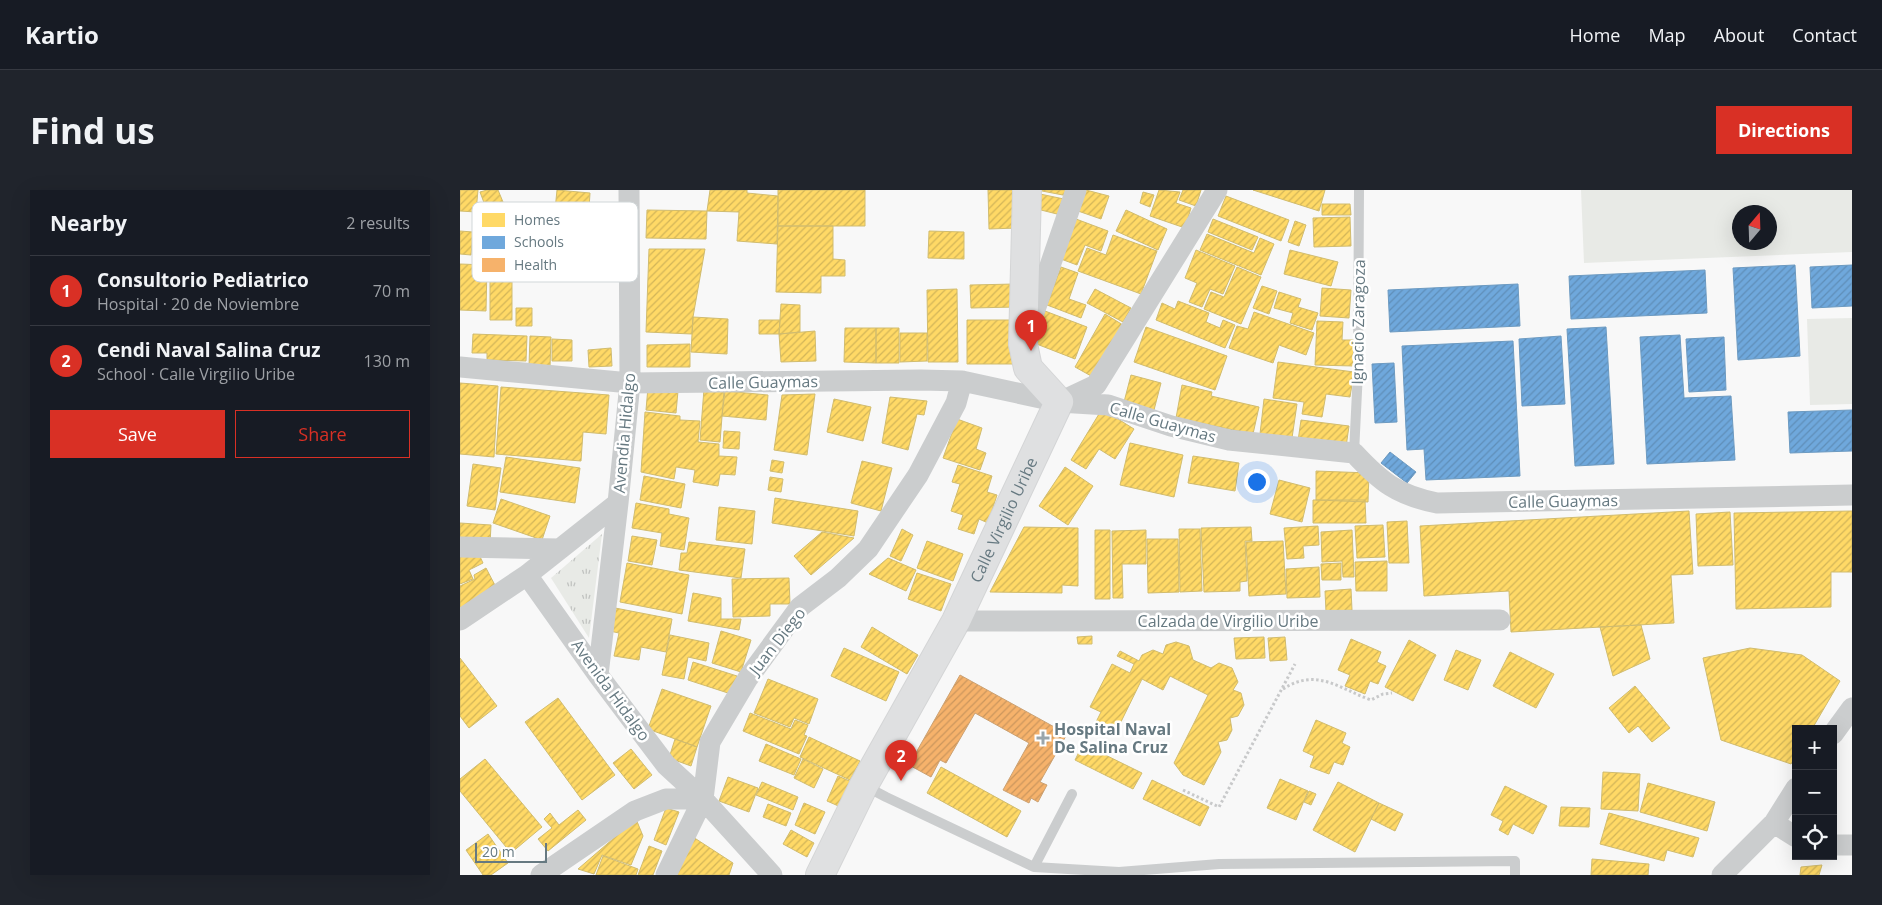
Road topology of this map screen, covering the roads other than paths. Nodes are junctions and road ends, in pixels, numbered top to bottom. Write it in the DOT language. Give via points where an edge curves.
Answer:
graph roads {
  1 [pos="1027,190"];
  2 [pos="1076,190"];
  3 [pos="1217,190"];
  4 [pos="1359,190"];
  5 [pos="629,282"];
  6 [pos="1022,344"];
  7 [pos="460,367"];
  8 [pos="962,381"];
  9 [pos="630,383"];
  10 [pos="1059,402"];
  11 [pos="1354,453"];
  12 [pos="1852,495"];
  13 [pos="618,503"];
  14 [pos="460,547"];
  15 [pos="559,549"];
  16 [pos="527,575"];
  17 [pos="460,620"];
  18 [pos="1500,620"];
  19 [pos="956,621"];
  20 [pos="598,675"];
  21 [pos="1852,708"];
  22 [pos="1837,729"];
  23 [pos="864,785"];
  24 [pos="1072,794"];
  25 [pos="1792,794"];
  26 [pos="703,799"];
  27 [pos="1774,823"];
  28 [pos="1792,834"];
  29 [pos="1837,845"];
  30 [pos="1852,845"];
  31 [pos="1034,867"];
  32 [pos="541,875"];
  33 [pos="666,875"];
  34 [pos="772,875"];
  35 [pos="820,875"];
  36 [pos="1515,875"];
  37 [pos="1722,875"];
  1 -- 6 [label="street"];
  2 -- 6 [label="street"];
  3 -- 10 [label="street" via="1096,385"];
  4 -- 11 [label="lane, Ignacio Zaragoza"];
  5 -- 9 [label="street, Avendia Hidalgo"];
  6 -- 10 [label="street" via="1028,368"];
  7 -- 9 [label="street, Calle Guaymas"];
  8 -- 9 [label="street, Calle Guaymas"];
  8 -- 10 [label="street, Calle Guaymas"];
  8 -- 26 [label="street, Juan Diego" via="956,403 918,475 868,548 838,578 800,607 748,678 710,742"];
  9 -- 13 [label="street, Avendia Hidalgo"];
  10 -- 11 [label="street, Calle Guaymas" via="1108,405 1171,426 1230,440"];
  10 -- 19 [label="street, Calle Virgilio Uribe"];
  11 -- 12 [label="street, Calle Guaymas" via="1389,486 1415,499 1437,504"];
  13 -- 15 [label="street"];
  13 -- 20 [label="street, Avendia Hidalgo"];
  14 -- 15 [label="street"];
  15 -- 16 [label="street"];
  16 -- 17 [label="street"];
  16 -- 20 [label="street, Avenida Hidalgo"];
  18 -- 19 [label="street, Calzada de Virgilio Uribe"];
  19 -- 23 [label="street, Calle Virgilio Uribe"];
  20 -- 26 [label="street, Avenida Hidalgo" via="666,765"];
  21 -- 22 [label="street"];
  23 -- 31 [label="lane"];
  23 -- 35 [label="street, Calle Virgilio Uribe"];
  24 -- 31 [label="lane"];
  25 -- 27 [label="street"];
  26 -- 32 [label="street" via="666,799 635,811"];
  26 -- 33 [label="street, Juan Diego"];
  26 -- 34 [label="street, Avenida Hidalgo"];
  27 -- 28 [label="street"];
  27 -- 37 [label="street"];
  29 -- 30 [label="street"];
  31 -- 36 [label="lane" via="1119,872 1219,864 1515,861"];
}
